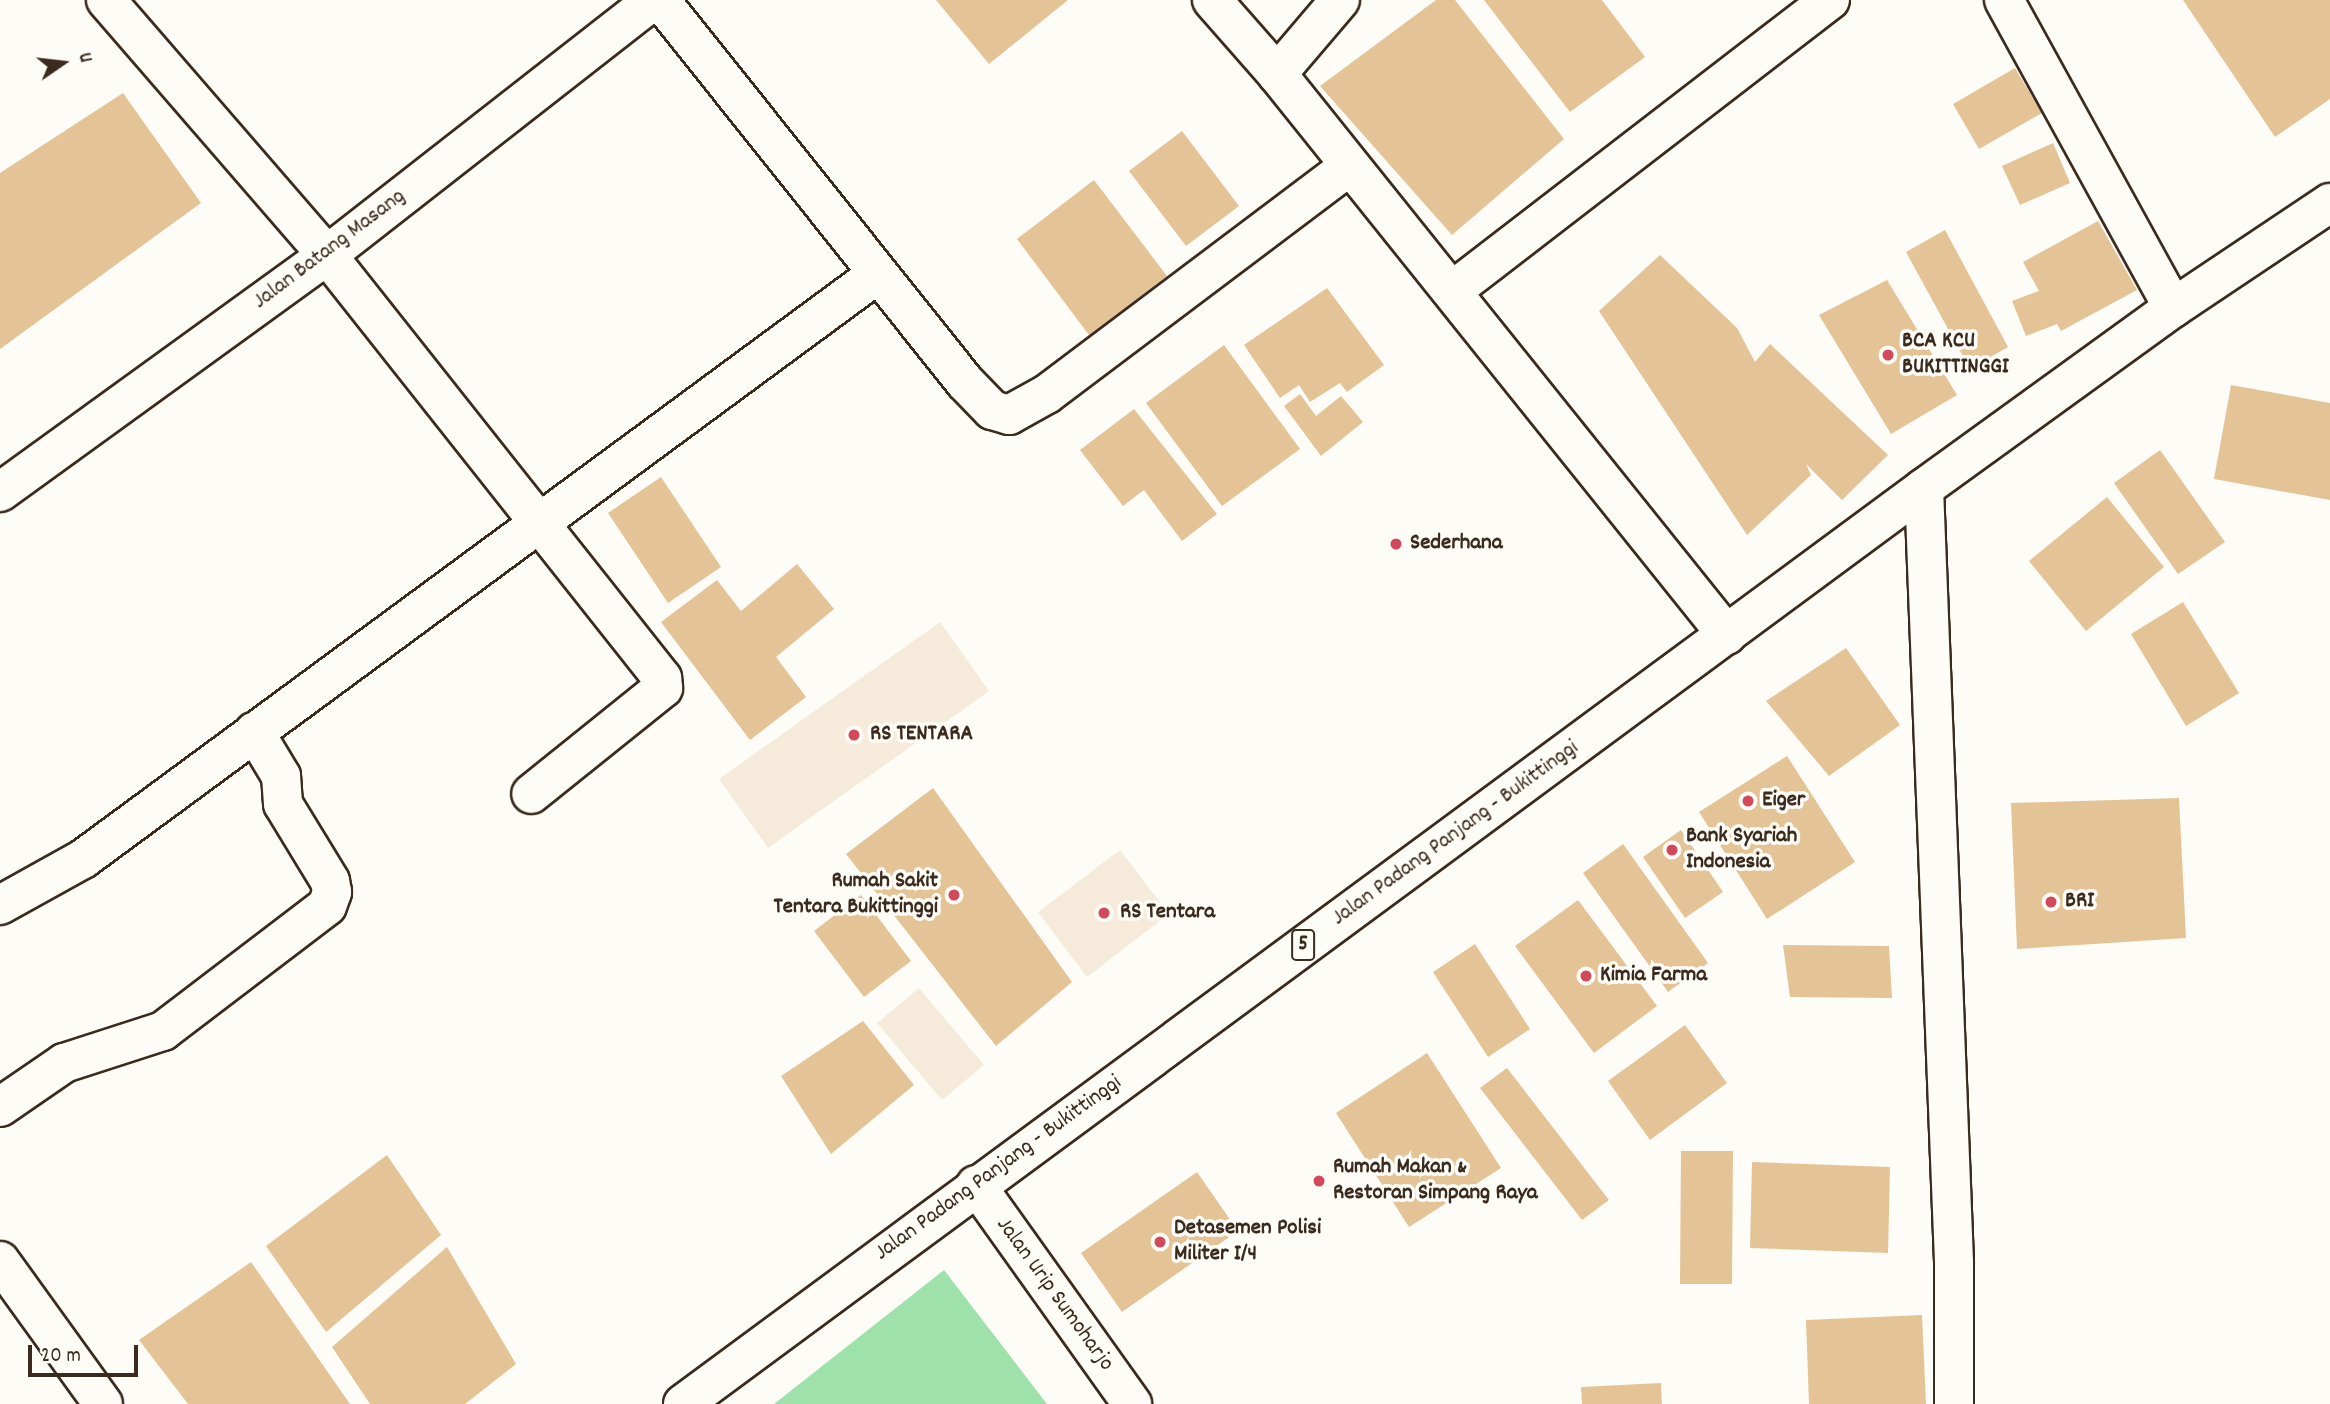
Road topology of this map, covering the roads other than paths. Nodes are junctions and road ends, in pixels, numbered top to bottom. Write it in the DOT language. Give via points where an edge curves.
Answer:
graph roads {
  1 [pos="106,0"];
  2 [pos="660,0"];
  3 [pos="1212,0"];
  4 [pos="1340,0"];
  5 [pos="1830,0"];
  6 [pos="2004,0"];
  7 [pos="629,7"];
  8 [pos="1277,74"];
  9 [pos="1348,166"];
  10 [pos="2330,203"];
  11 [pos="327,255"];
  12 [pos="876,275"];
  13 [pos="1452,291"];
  14 [pos="2173,308"];
  15 [pos="1924,488"];
  16 [pos="0,492"];
  17 [pos="539,520"];
  18 [pos="1727,635"];
  19 [pos="254,731"];
  20 [pos="531,794"];
  21 [pos="0,905"];
  22 [pos="0,1107"];
  23 [pos="976,1185"];
  24 [pos="0,1261"];
  25 [pos="103,1404"];
  26 [pos="683,1404"];
  27 [pos="1132,1404"];
  28 [pos="1954,1404"];
  1 -- 11 [label="main road"];
  2 -- 12 [label="main road"];
  3 -- 8 [label="main road"];
  4 -- 8 [label="main road"];
  5 -- 13 [label="main road"];
  6 -- 14 [label="main road"];
  7 -- 11 [label="main road, Jalan Batang Masang"];
  8 -- 9 [label="main road"];
  9 -- 12 [label="main road" via="1047,394 1009,415 992,410 965,382"];
  9 -- 13 [label="main road"];
  10 -- 14 [label="main road, Jalan Padang Panjang - Bukittinggi"];
  11 -- 16 [label="main road, Jalan Batang Masang"];
  11 -- 17 [label="main road"];
  12 -- 17 [label="main road"];
  13 -- 18 [label="main road"];
  14 -- 15 [label="main road, Jalan Padang Panjang - Bukittinggi"];
  15 -- 18 [label="main road, Jalan Padang Panjang - Bukittinggi / 5"];
  15 -- 28 [label="main road" via="1954,1263"];
  17 -- 19 [label="main road"];
  17 -- 20 [label="main road" via="655,666 663,688"];
  18 -- 23 [label="main road, Jalan Padang Panjang - Bukittinggi / 5"];
  19 -- 21 [label="main road" via="83,859"];
  19 -- 22 [label="main road" via="281,776 283,804 330,881 327,906 163,1031 64,1063"];
  23 -- 26 [label="main road, Jalan Padang Panjang - Bukittinggi / 5"];
  23 -- 27 [label="main road, Jalan Urip Sumoharjo"];
  24 -- 25 [label="main road"];
}
